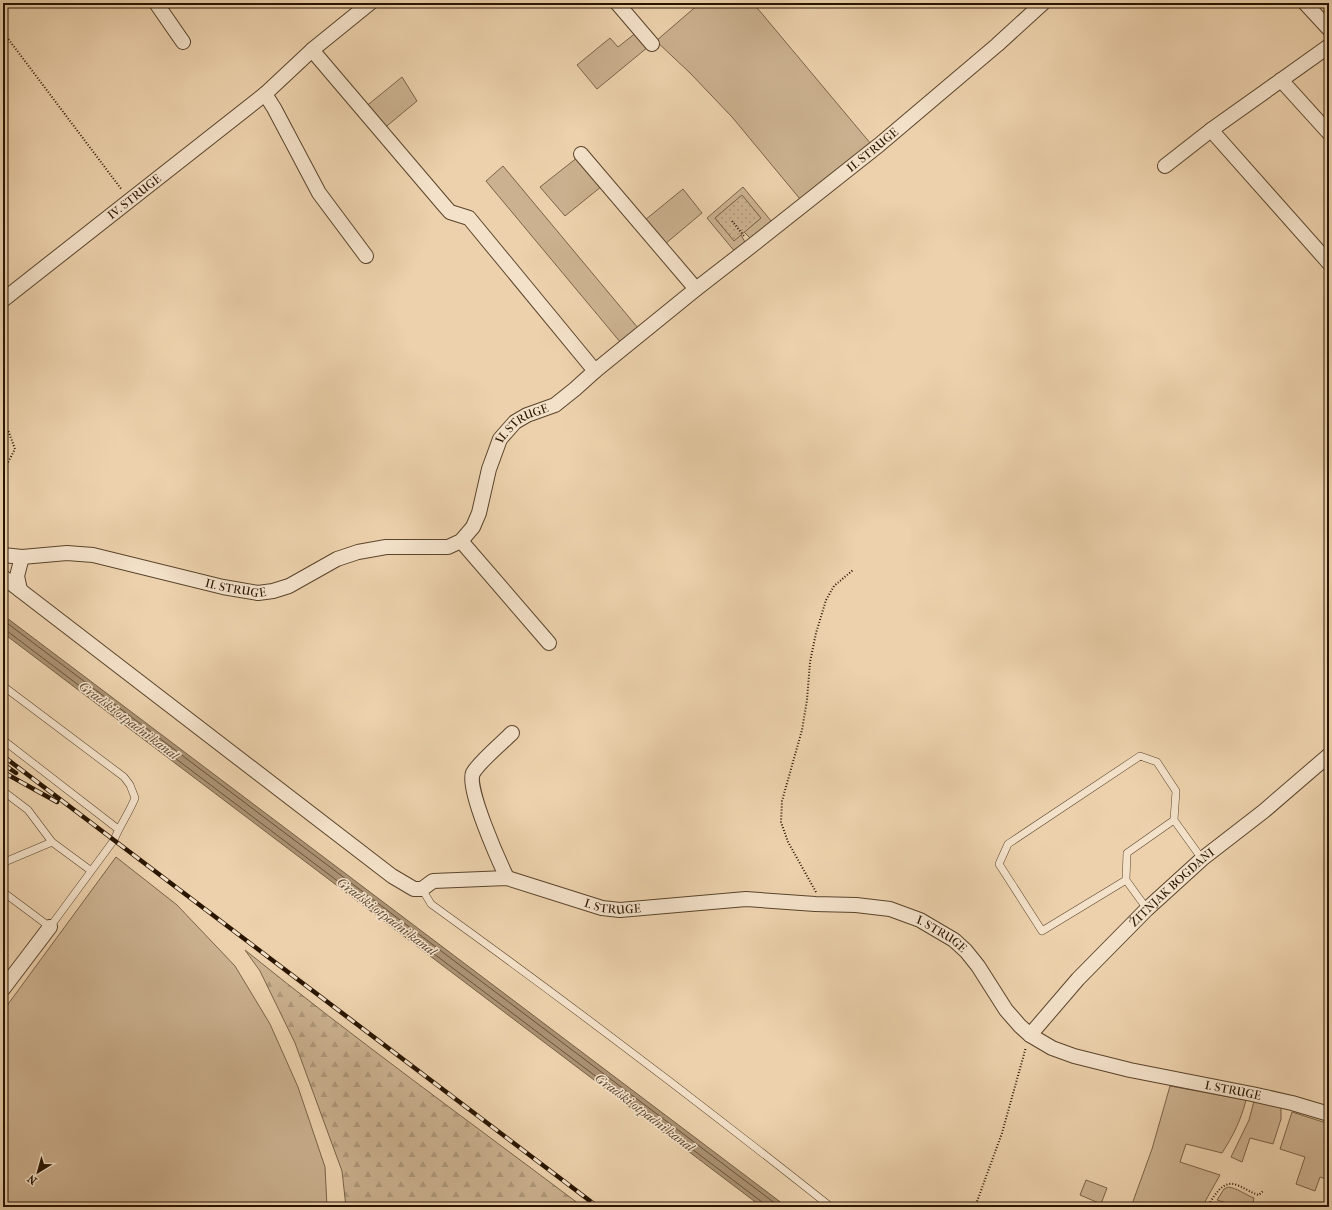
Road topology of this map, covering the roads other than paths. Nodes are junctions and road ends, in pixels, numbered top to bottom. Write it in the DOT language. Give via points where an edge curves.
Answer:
graph roads {
  1 [pos="156,3"];
  2 [pos="370,3"];
  3 [pos="617,3"];
  4 [pos="1043,3"];
  5 [pos="1305,3"];
  6 [pos="1329,29"];
  7 [pos="183,42"];
  8 [pos="652,44"];
  9 [pos="1329,46"];
  10 [pos="312,50"];
  11 [pos="1281,80"];
  12 [pos="265,94"];
  13 [pos="1211,130"];
  14 [pos="1329,133"];
  15 [pos="581,154"];
  16 [pos="1165,166"];
  17 [pos="366,256"];
  18 [pos="1329,262"];
  19 [pos="696,289"];
  20 [pos="3,300"];
  21 [pos="595,371"];
  22 [pos="461,541"];
  23 [pos="3,555"];
  24 [pos="22,557"];
  25 [pos="3,577"];
  26 [pos="20,590"];
  27 [pos="549,643"];
  28 [pos="3,686"];
  29 [pos="512,734"];
  30 [pos="3,740"];
  31 [pos="1329,755"];
  32 [pos="3,791"];
  33 [pos="1174,820"];
  34 [pos="118,829"];
  35 [pos="52,842"];
  36 [pos="1202,859"];
  37 [pos="3,861"];
  38 [pos="90,870"];
  39 [pos="507,878"];
  40 [pos="1126,880"];
  41 [pos="422,889"];
  42 [pos="3,892"];
  43 [pos="1147,909"];
  44 [pos="50,927"];
  45 [pos="3,989"];
  46 [pos="1030,1035"];
  47 [pos="1329,1114"];
  48 [pos="831,1207"];
  1 -- 7 [label="street"];
  2 -- 10 [label="street, IV. STRUGE"];
  3 -- 8 [label="street"];
  4 -- 19 [label="street, II. STRUGE" via="879,145"];
  5 -- 6 [label="street"];
  9 -- 11 [label="street"];
  10 -- 12 [label="street, IV. STRUGE"];
  10 -- 21 [label="street" via="439,201 450,212 469,218"];
  11 -- 13 [label="street"];
  11 -- 14 [label="street"];
  12 -- 17 [label="street" via="319,193"];
  12 -- 20 [label="street, IV. STRUGE"];
  13 -- 16 [label="street"];
  13 -- 18 [label="street"];
  15 -- 19 [label="street"];
  19 -- 21 [label="street, II. STRUGE"];
  21 -- 22 [label="street, II. STRUGE" via="555,405 515,422 500,439 473,527"];
  22 -- 24 [label="street, II. STRUGE" via="448,548 386,547 358,552 337,559 289,586 258,593 223,587 93,555 67,553"];
  22 -- 27 [label="street"];
  23 -- 24 [label="street, II. STRUGE"];
  24 -- 26 [label="street" via="18,576"];
  25 -- 26 [label="street"];
  26 -- 41 [label="street" via="392,876 414,889"];
  28 -- 34 [label="lane" via="124,777 135,798"];
  29 -- 39 [label="street" via="478,767 472,781 481,816"];
  30 -- 34 [label="lane"];
  31 -- 36 [label="street, ŽITNJAK BOGDANI" via="1264,811"];
  32 -- 35 [label="lane" via="28,810"];
  33 -- 36 [label="lane"];
  33 -- 40 [label="lane" via="1127,853"];
  33 -- 40 [label="lane" via="1176,791 1157,762 1140,756 1008,844 999,864 1042,931"];
  34 -- 38 [label="lane" via="114,840"];
  35 -- 37 [label="lane"];
  35 -- 38 [label="lane"];
  36 -- 43 [label="street, ŽITNJAK BOGDANI"];
  38 -- 44 [label="lane"];
  39 -- 41 [label="street, I. STRUGE" via="433,881"];
  39 -- 46 [label="street, I. STRUGE" via="602,908 620,910 746,899 890,909 920,920 954,940 978,966 1006,1010"];
  40 -- 43 [label="lane"];
  41 -- 48 [label="lane" via="431,904 732,1128"];
  42 -- 44 [label="lane"];
  43 -- 46 [label="street, ŽITNJAK BOGDANI" via="1078,979"];
  44 -- 45 [label="street"];
  46 -- 47 [label="street, I. STRUGE" via="1052,1048 1074,1056 1278,1100"];
}
